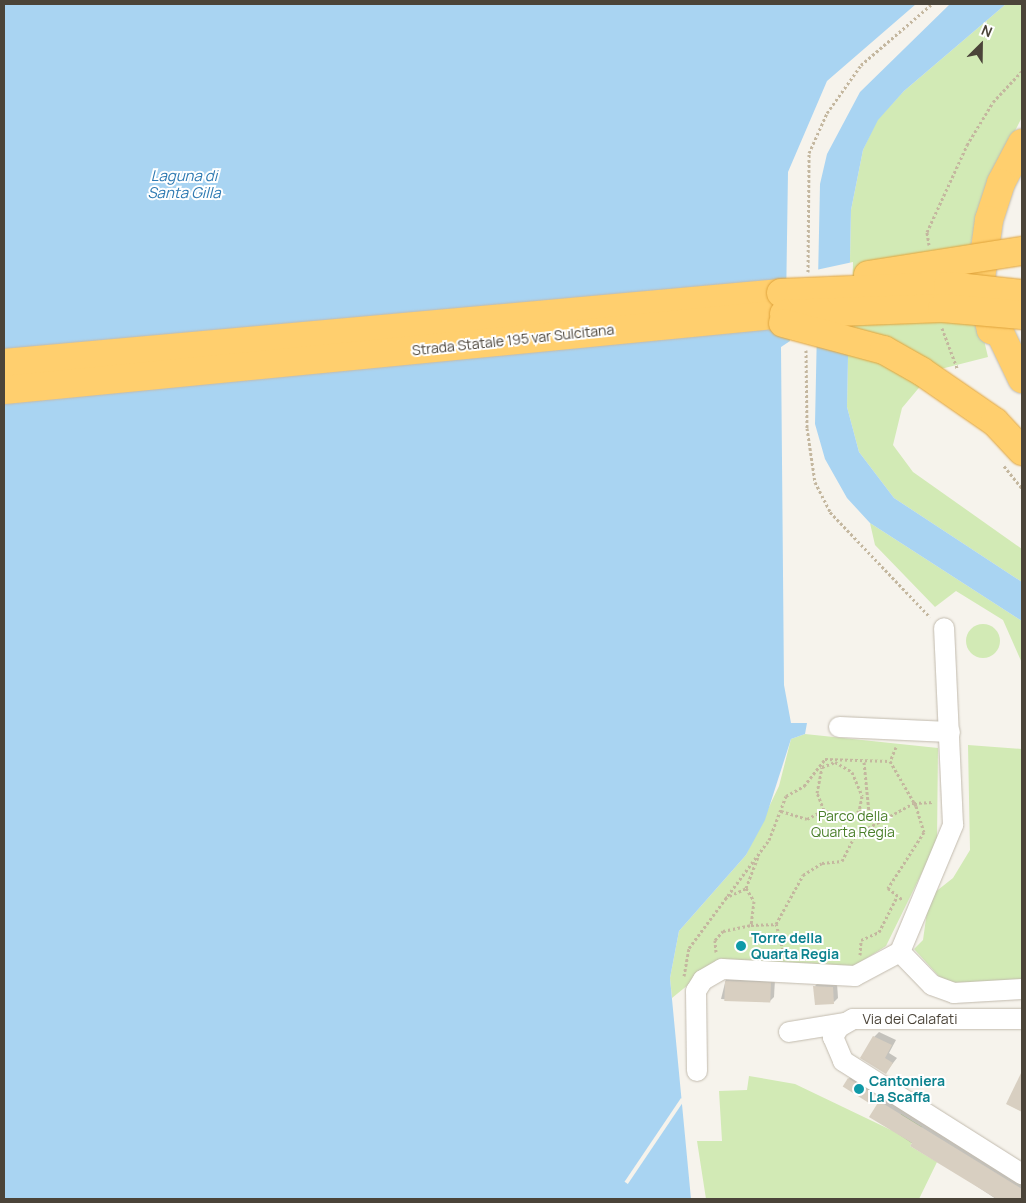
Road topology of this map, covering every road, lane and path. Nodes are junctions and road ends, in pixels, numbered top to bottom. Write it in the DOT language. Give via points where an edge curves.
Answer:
graph roads {
  1 [pos="1022,71"];
  2 [pos="1022,144"];
  3 [pos="967,146"];
  4 [pos="1022,251"];
  5 [pos="802,290"];
  6 [pos="1022,294"];
  7 [pos="1022,315"];
  8 [pos="739,318"];
  9 [pos="4,364"];
  10 [pos="1022,379"];
  11 [pos="4,390"];
  12 [pos="1022,451"];
  13 [pos="944,628"];
  14 [pos="839,728"];
  15 [pos="898,729"];
  16 [pos="950,732"];
  17 [pos="864,761"];
  18 [pos="890,761"];
  19 [pos="914,802"];
  20 [pos="953,802"];
  21 [pos="781,810"];
  22 [pos="824,810"];
  23 [pos="860,811"];
  24 [pos="869,812"];
  25 [pos="885,818"];
  26 [pos="759,853"];
  27 [pos="746,888"];
  28 [pos="897,897"];
  29 [pos="725,898"];
  30 [pos="916,908"];
  31 [pos="776,924"];
  32 [pos="751,925"];
  33 [pos="900,952"];
  34 [pos="723,957"];
  35 [pos="788,961"];
  36 [pos="859,961"];
  37 [pos="1022,989"];
  38 [pos="696,991"];
  39 [pos="1022,1019"];
  40 [pos="844,1023"];
  41 [pos="789,1032"];
  42 [pos="697,1071"];
  43 [pos="1022,1174"];
  1 -- 3 [label="path" via="993,102"];
  2 -- 10 [label="highway" via="1001,183 983,246 980,286 991,330 1000,333"];
  4 -- 5 [label="highway, bridge" via="888,270"];
  5 -- 6 [label="highway, Strada Statale 195 var Sulcitana, bridge" via="948,286"];
  5 -- 9 [label="highway, Strada Statale 195 var Sulcitana, bridge"];
  7 -- 8 [label="highway, Strada Statale 195 var Sulcitana, bridge" via="942,308"];
  8 -- 11 [label="highway, Strada Statale 195 var Sulcitana"];
  8 -- 12 [label="highway, bridge" via="803,325 884,350 950,389 994,422"];
  13 -- 16 [label="street"];
  14 -- 15 [label="street"];
  15 -- 16 [label="street"];
  15 -- 18 [label="path"];
  16 -- 20 [label="street"];
  17 -- 18 [label="path"];
  17 -- 21 [label="path" via="834,756 825,759 804,786 786,796"];
  17 -- 24 [label="path"];
  18 -- 19 [label="path"];
  19 -- 20 [label="path"];
  19 -- 25 [label="path"];
  19 -- 28 [label="path" via="924,832 888,888"];
  20 -- 30 [label="street" via="953,825"];
  21 -- 22 [label="path" via="807,818"];
  21 -- 26 [label="path"];
  22 -- 23 [label="path" via="846,822"];
  22 -- 23 [label="path" via="818,778 822,767 835,762 847,766 856,778 862,796"];
  23 -- 24 [label="path"];
  24 -- 25 [label="path"];
  25 -- 31 [label="path" via="855,835 842,861 822,862 803,875"];
  26 -- 27 [label="path"];
  26 -- 29 [label="path"];
  27 -- 29 [label="path"];
  27 -- 32 [label="path" via="754,901"];
  28 -- 30 [label="path"];
  28 -- 36 [label="path" via="879,932 861,940"];
  29 -- 38 [label="path" via="689,948 684,981"];
  30 -- 33 [label="street"];
  31 -- 32 [label="path"];
  31 -- 35 [label="path"];
  32 -- 34 [label="path" via="723,931 715,940 713,948"];
  33 -- 36 [label="street"];
  33 -- 37 [label="street" via="932,985 954,993"];
  36 -- 38 [label="street" via="855,976 804,977 722,969 703,980"];
  38 -- 42 [label="street"];
  39 -- 40 [label="street, Via dei Calafati"];
  40 -- 41 [label="street"];
  40 -- 43 [label="street, Via dei Calafati" via="833,1037 843,1061"];
}
